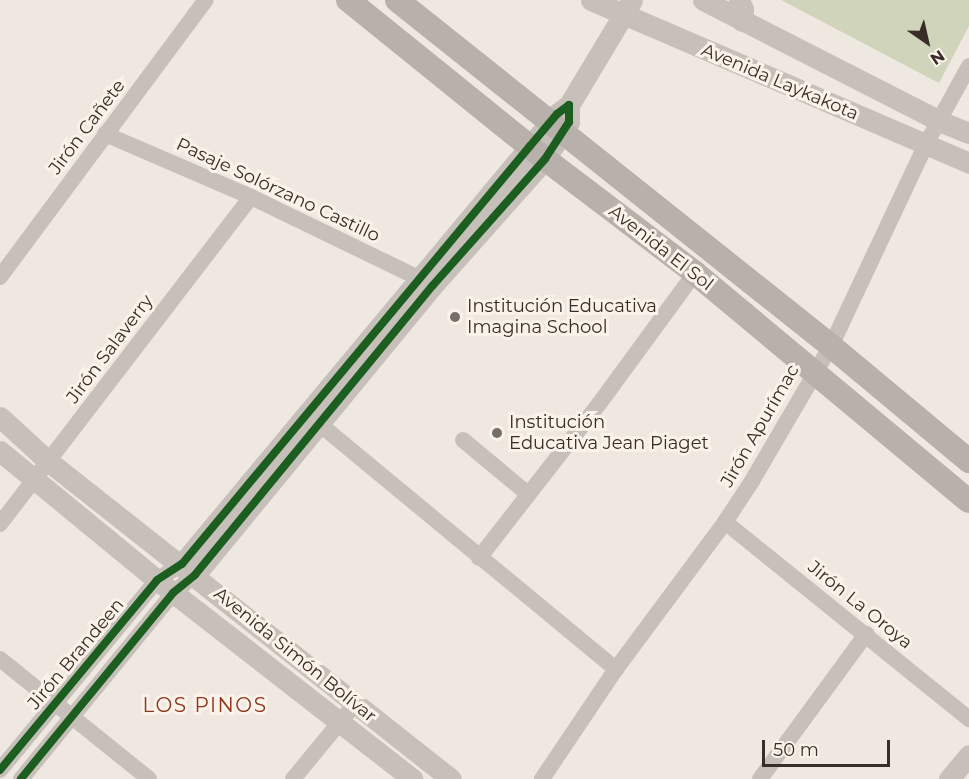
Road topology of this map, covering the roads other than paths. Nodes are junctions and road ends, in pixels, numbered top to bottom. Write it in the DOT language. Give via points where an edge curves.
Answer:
graph roads {
  1 [pos="206,0"];
  2 [pos="348,0"];
  3 [pos="397,0"];
  4 [pos="591,0"];
  5 [pos="703,0"];
  6 [pos="626,7"];
  7 [pos="744,7"];
  8 [pos="969,66"];
  9 [pos="939,121"];
  10 [pos="557,128"];
  11 [pos="969,133"];
  12 [pos="105,134"];
  13 [pos="926,144"];
  14 [pos="538,152"];
  15 [pos="969,163"];
  16 [pos="251,197"];
  17 [pos="695,273"];
  18 [pos="0,277"];
  19 [pos="427,282"];
  20 [pos="831,346"];
  21 [pos="813,374"];
  22 [pos="0,417"];
  23 [pos="313,419"];
  24 [pos="464,440"];
  25 [pos="0,451"];
  26 [pos="48,461"];
  27 [pos="969,461"];
  28 [pos="36,480"];
  29 [pos="528,495"];
  30 [pos="969,501"];
  31 [pos="725,522"];
  32 [pos="0,524"];
  33 [pos="479,558"];
  34 [pos="188,569"];
  35 [pos="165,586"];
  36 [pos="866,634"];
  37 [pos="0,659"];
  38 [pos="616,669"];
  39 [pos="55,703"];
  40 [pos="354,705"];
  41 [pos="72,716"];
  42 [pos="969,719"];
  43 [pos="340,722"];
  44 [pos="969,754"];
  45 [pos="0,770"];
  46 [pos="21,779"];
  47 [pos="149,779"];
  48 [pos="293,779"];
  49 [pos="412,779"];
  50 [pos="451,779"];
  51 [pos="542,779"];
  52 [pos="760,779"];
  53 [pos="949,779"];
  1 -- 12 [label="street, Jirón Cañete"];
  2 -- 14 [label="main road, Avenida El Sol"];
  3 -- 10 [label="main road, Avenida El Sol"];
  4 -- 6 [label="street, Avenida Laykakota"];
  5 -- 7 [label="street, Avenida Laykakota"];
  6 -- 10 [label="street" via="569,105 569,122"];
  6 -- 13 [label="street, Avenida Laykakota"];
  7 -- 9 [label="street, Avenida Laykakota"];
  8 -- 9 [label="street, Jirón Apurímac"];
  9 -- 11 [label="street, Avenida Laykakota"];
  9 -- 13 [label="street, Jirón Apurímac"];
  10 -- 14 [label="street"];
  10 -- 20 [label="main road, Avenida El Sol"];
  12 -- 16 [label="street, Pasaje Solórzano Castillo"];
  12 -- 18 [label="street, Jirón Cañete"];
  13 -- 15 [label="street, Avenida Laykakota"];
  13 -- 20 [label="street, Jirón Apurímac"];
  14 -- 17 [label="main road, Avenida El Sol"];
  14 -- 19 [label="street"];
  16 -- 19 [label="street, Pasaje Solórzano Castillo"];
  16 -- 26 [label="street, Jirón Salaverry"];
  17 -- 21 [label="main road, Avenida El Sol"];
  17 -- 29 [label="street"];
  19 -- 23 [label="street"];
  20 -- 21 [label="street, Jirón Apurímac"];
  20 -- 27 [label="main road, Avenida El Sol"];
  21 -- 30 [label="main road, Avenida El Sol"];
  21 -- 31 [label="street, Jirón Apurímac"];
  22 -- 26 [label="street, Avenida Simón Bolívar"];
  23 -- 33 [label="street"];
  23 -- 34 [label="street"];
  24 -- 29 [label="street"];
  25 -- 28 [label="street, Avenida Simón Bolívar"];
  26 -- 28 [label="street, Jirón Salaverry"];
  26 -- 34 [label="street, Avenida Simón Bolívar"];
  28 -- 32 [label="street, Jirón Salaverry"];
  28 -- 35 [label="street, Avenida Simón Bolívar"];
  29 -- 33 [label="street"];
  31 -- 36 [label="street, Jirón La Oroya"];
  31 -- 38 [label="street, Jirón Apurímac"];
  33 -- 38 [label="street"];
  34 -- 35 [label="street, Jirón Brandeen"];
  34 -- 40 [label="street, Avenida Simón Bolívar"];
  35 -- 39 [label="street, Jirón Brandeen"];
  35 -- 41 [label="street, Jirón Brandeen"];
  35 -- 43 [label="street, Avenida Simón Bolívar"];
  36 -- 42 [label="street, Jirón La Oroya"];
  36 -- 52 [label="street"];
  37 -- 39 [label="street"];
  38 -- 51 [label="street, Jirón Apurímac"];
  39 -- 41 [label="street"];
  39 -- 45 [label="street, Jirón Brandeen"];
  40 -- 43 [label="street"];
  40 -- 50 [label="street, Avenida Simón Bolívar"];
  41 -- 46 [label="street, Jirón Brandeen"];
  41 -- 47 [label="street"];
  43 -- 48 [label="street"];
  43 -- 49 [label="street, Avenida Simón Bolívar"];
  44 -- 53 [label="street"];
}
